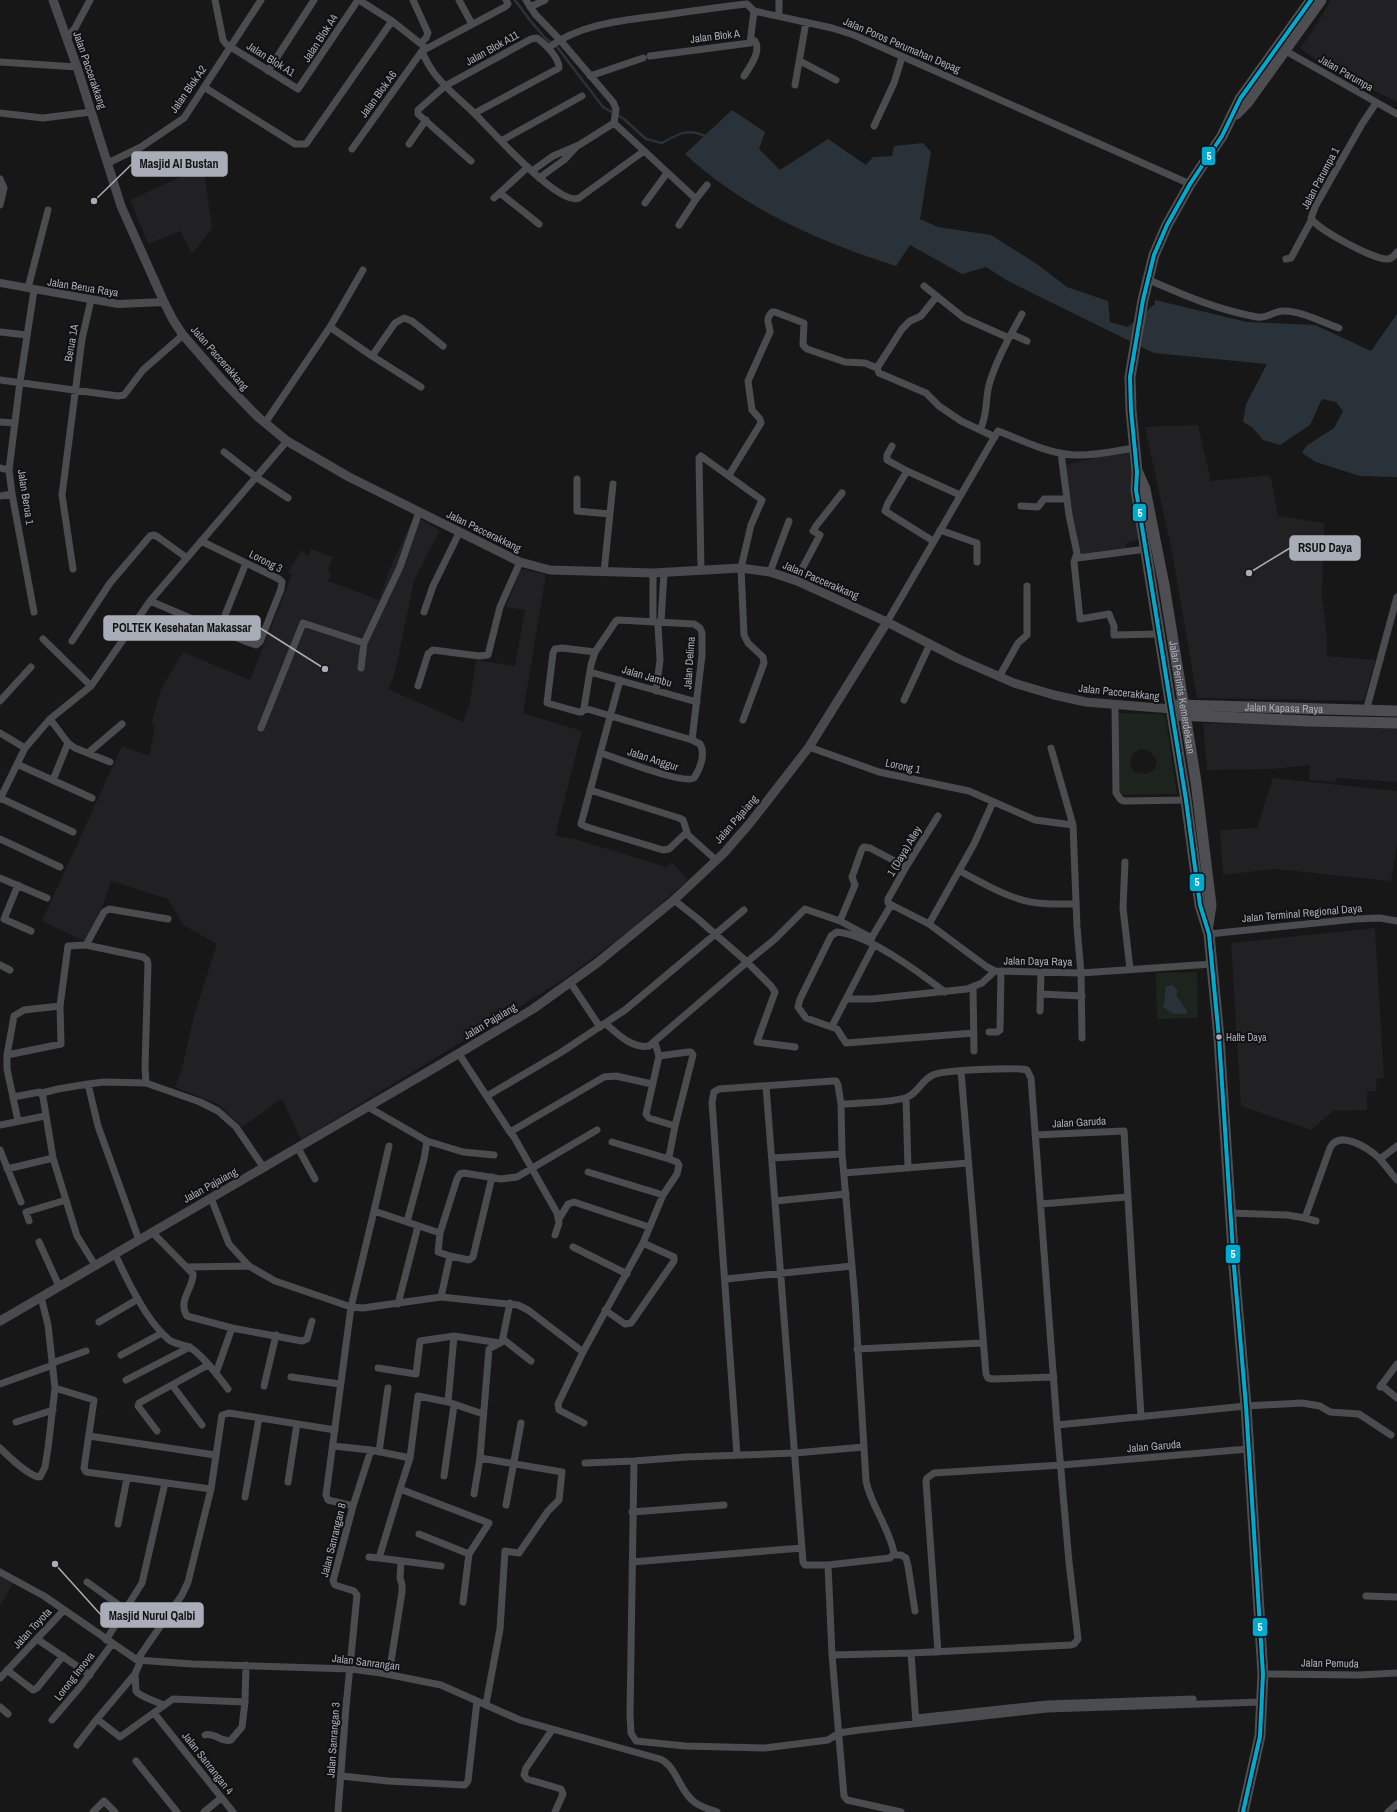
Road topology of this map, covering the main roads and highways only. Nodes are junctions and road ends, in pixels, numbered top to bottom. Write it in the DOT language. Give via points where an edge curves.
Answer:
graph roads {
  1 [pos="53,0"];
  2 [pos="1312,0"];
  3 [pos="1321,0"];
  4 [pos="1232,117"];
  5 [pos="1137,472"];
  6 [pos="1164,585"];
  7 [pos="1152,588"];
  8 [pos="888,622"];
  9 [pos="1171,709"];
  10 [pos="1310,709"];
  11 [pos="1183,710"];
  12 [pos="1397,711"];
  13 [pos="1309,722"];
  14 [pos="1397,723"];
  15 [pos="1208,930"];
  16 [pos="0,1321"];
  17 [pos="1243,1812"];
  1 -- 8 [label="main road, Jalan Paccerakkang" via="121,206 173,320 223,381 287,441 349,477 520,562 550,570 654,573 741,568 770,572 796,580"];
  2 -- 4 [label="highway, Jalan Perintis Kemerdekaan" via="1240,99"];
  3 -- 4 [label="highway, Jalan Perintis Kemerdekaan" via="1247,103"];
  4 -- 5 [label="highway, Jalan Perintis Kemerdekaan" via="1167,225 1147,279 1130,377"];
  5 -- 6 [label="highway, Jalan Perintis Kemerdekaan" via="1145,489"];
  5 -- 7 [label="highway, Jalan Perintis Kemerdekaan" via="1136,490"];
  6 -- 7 [label="highway"];
  6 -- 11 [label="highway, Jalan Perintis Kemerdekaan"];
  7 -- 9 [label="highway, Jalan Perintis Kemerdekaan"];
  8 -- 9 [label="main road, Jalan Paccerakkang" via="959,659 1054,695 1115,705"];
  8 -- 16 [label="main road, Jalan Pajaiang" via="809,747 754,818 716,860 674,900 597,963 533,1009 459,1054"];
  9 -- 11 [label="highway, Jalan Kapasa Raya"];
  9 -- 15 [label="highway, Jalan Perintis Kemerdekaan" via="1200,905"];
  10 -- 11 [label="highway, Jalan Kapasa Raya"];
  10 -- 12 [label="highway, Jalan Kapasa Raya"];
  10 -- 13 [label="highway"];
  11 -- 13 [label="highway, Jalan Kapasa Raya"];
  11 -- 15 [label="highway, Jalan Perintis Kemerdekaan" via="1207,867 1211,904"];
  13 -- 14 [label="highway, Jalan Kapasa Raya"];
  15 -- 17 [label="highway, Jalan Perintis Kemerdekaan" via="1223,1080 1263,1674 1258,1743"];
}
